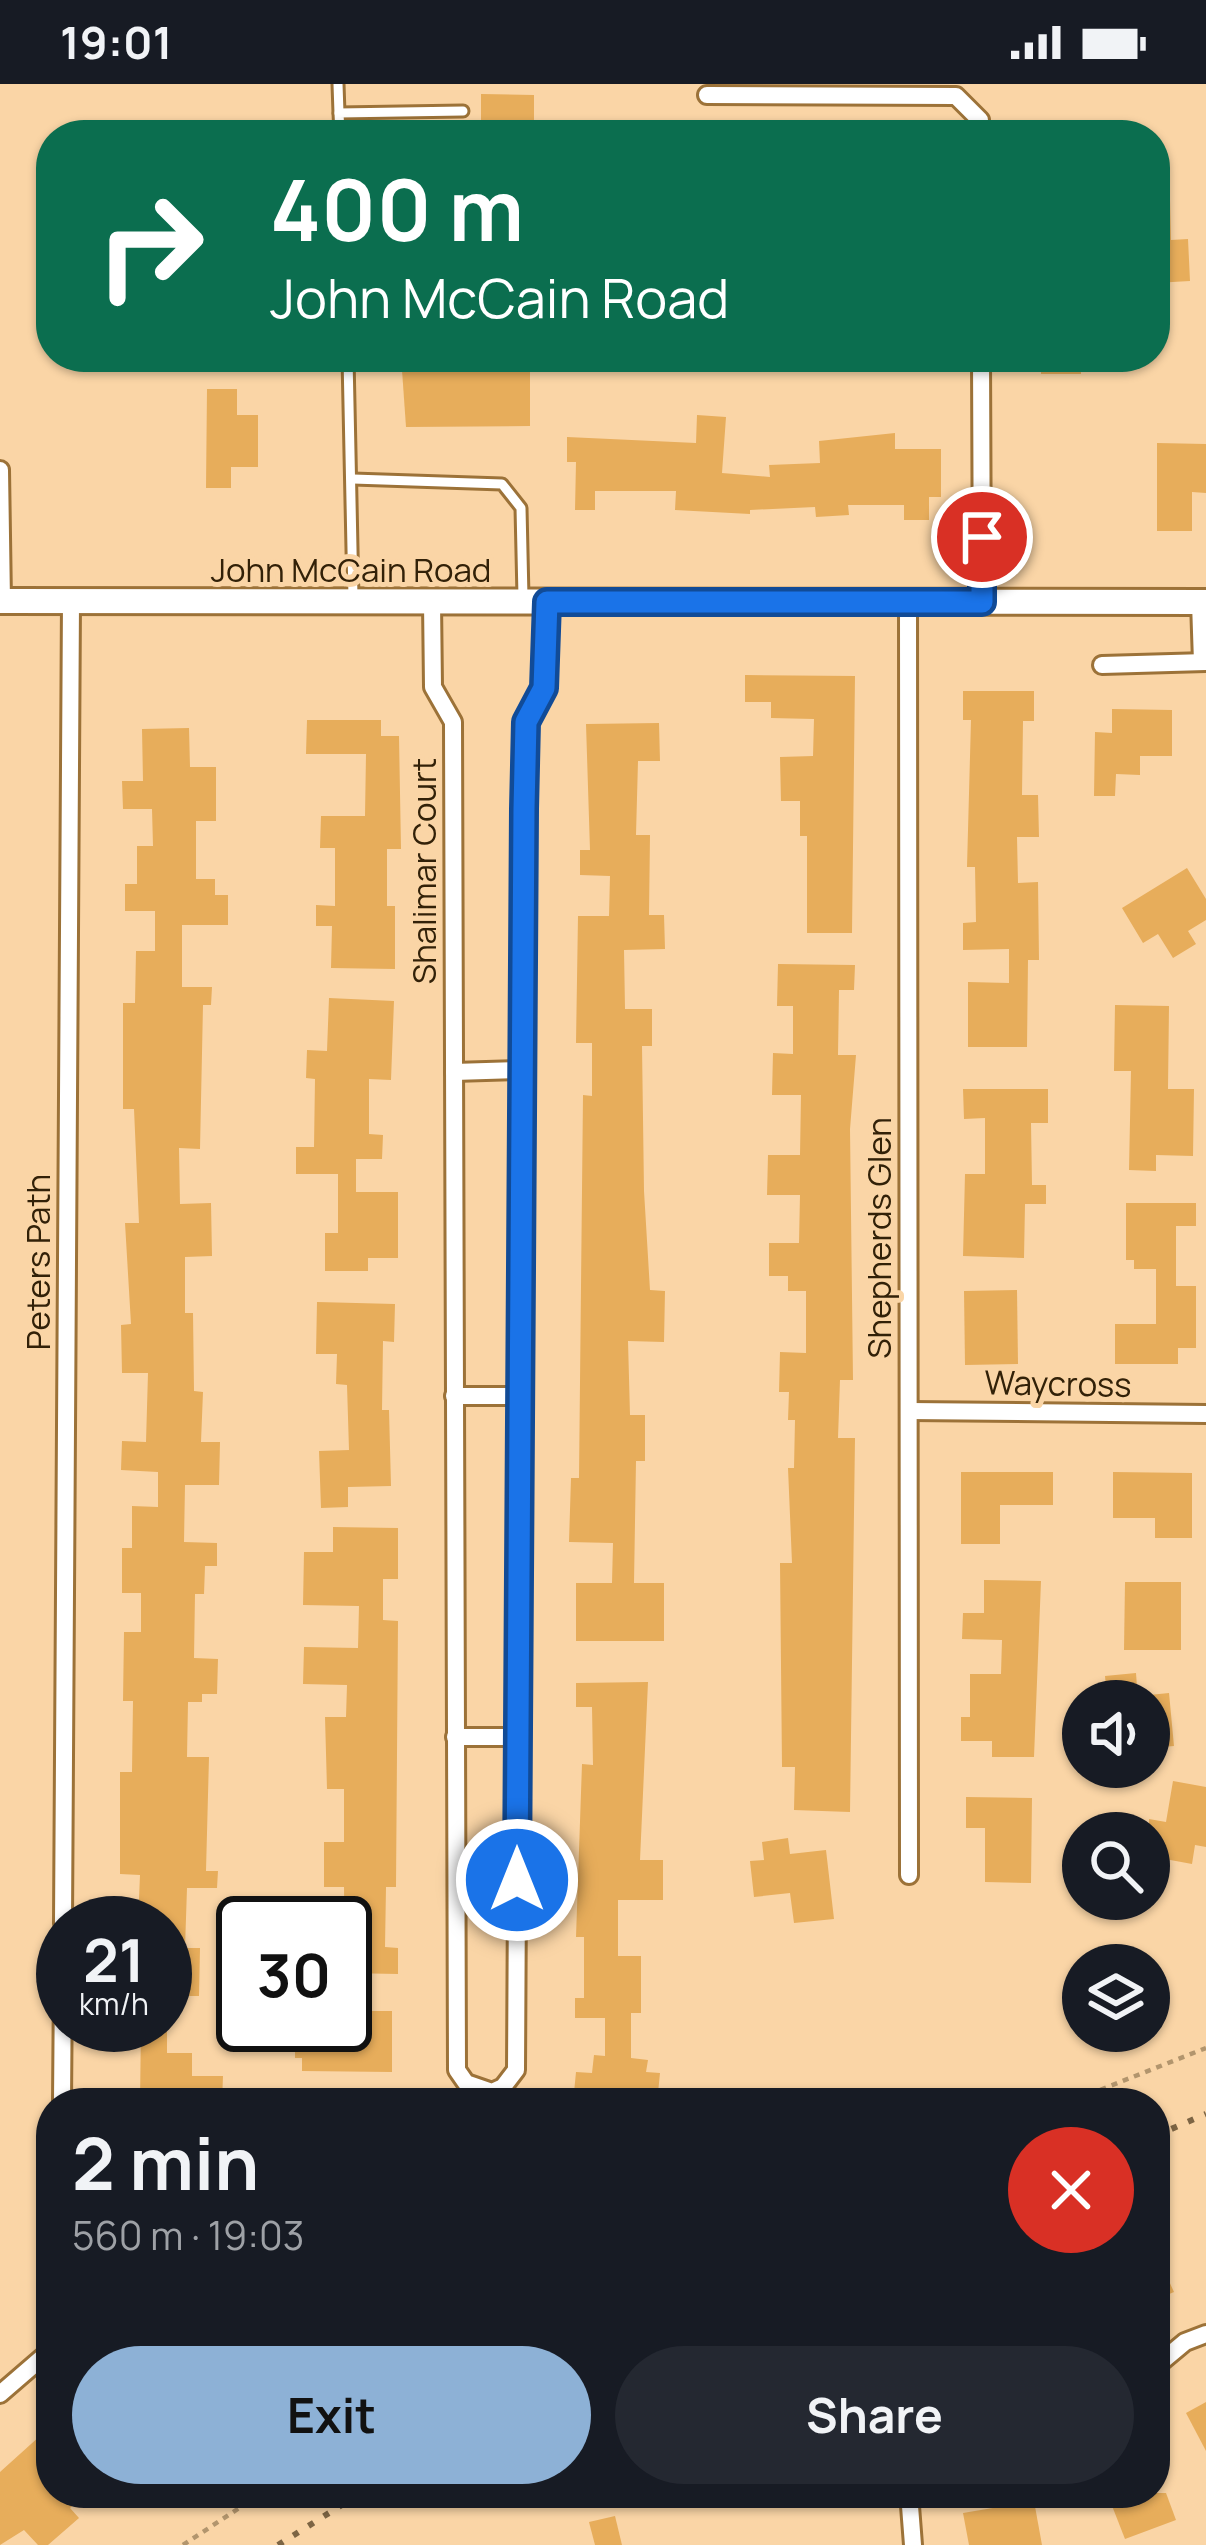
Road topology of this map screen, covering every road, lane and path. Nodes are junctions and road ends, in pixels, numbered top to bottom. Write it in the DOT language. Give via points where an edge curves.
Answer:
graph roads {
  1 [pos="338,84"];
  2 [pos="707,95"];
  3 [pos="463,111"];
  4 [pos="339,113"];
  5 [pos="339,120"];
  6 [pos="980,120"];
  7 [pos="349,372"];
  8 [pos="981,372"];
  9 [pos="0,470"];
  10 [pos="353,478"];
  11 [pos="1,601"];
  12 [pos="71,601"];
  13 [pos="352,602"];
  14 [pos="432,602"];
  15 [pos="535,602"];
  16 [pos="908,602"];
  17 [pos="982,602"];
  18 [pos="1203,602"];
  19 [pos="1204,662"];
  20 [pos="1102,664"];
  21 [pos="522,1070"];
  22 [pos="454,1072"];
  23 [pos="454,1396"];
  24 [pos="520,1396"];
  25 [pos="909,1412"];
  26 [pos="1206,1414"];
  27 [pos="518,1737"];
  28 [pos="455,1738"];
  29 [pos="909,1875"];
  30 [pos="63,1896"];
  31 [pos="1206,2048"];
  32 [pos="62,2052"];
  33 [pos="62,2088"];
  34 [pos="479,2088"];
  35 [pos="496,2088"];
  36 [pos="1105,2088"];
  37 [pos="1206,2334"];
  38 [pos="1170,2354"];
  39 [pos="36,2363"];
  40 [pos="0,2395"];
  41 [pos="239,2508"];
  42 [pos="910,2508"];
  43 [pos="183,2545"];
  44 [pos="913,2545"];
  1 -- 4 [label="lane"];
  2 -- 6 [label="street" via="956,96"];
  3 -- 4 [label="lane"];
  4 -- 5 [label="lane"];
  7 -- 10 [label="lane"];
  8 -- 17 [label="street"];
  9 -- 11 [label="street"];
  10 -- 13 [label="lane"];
  10 -- 15 [label="lane" via="502,484 521,508"];
  11 -- 12 [label="main road, John McCain Road"];
  12 -- 13 [label="main road, John McCain Road"];
  12 -- 30 [label="street, Peters Path"];
  13 -- 14 [label="main road, John McCain Road"];
  14 -- 15 [label="main road, John McCain Road"];
  14 -- 22 [label="street, Shalimar Court" via="433,687 453,722"];
  15 -- 16 [label="main road, John McCain Road"];
  15 -- 21 [label="street, Shalimar Court" via="544,688 526,722"];
  16 -- 17 [label="main road, John McCain Road"];
  16 -- 25 [label="street, Shepherds Glen"];
  17 -- 18 [label="main road, John McCain Road"];
  18 -- 19 [label="street"];
  19 -- 20 [label="street"];
  21 -- 22 [label="street"];
  21 -- 24 [label="street, Shalimar Court"];
  22 -- 23 [label="street, Shalimar Court"];
  23 -- 24 [label="street"];
  23 -- 28 [label="street, Shalimar Court"];
  24 -- 27 [label="street, Shalimar Court"];
  25 -- 26 [label="street, Waycross"];
  25 -- 29 [label="street, Shepherds Glen"];
  27 -- 28 [label="street"];
  27 -- 35 [label="street, Shalimar Court" via="516,2070"];
  28 -- 34 [label="street, Shalimar Court" via="457,2070"];
  31 -- 36 [label="path"];
  32 -- 33 [label="street"];
  37 -- 38 [label="street"];
  39 -- 40 [label="street"];
  41 -- 43 [label="path"];
  42 -- 44 [label="street"];
}
